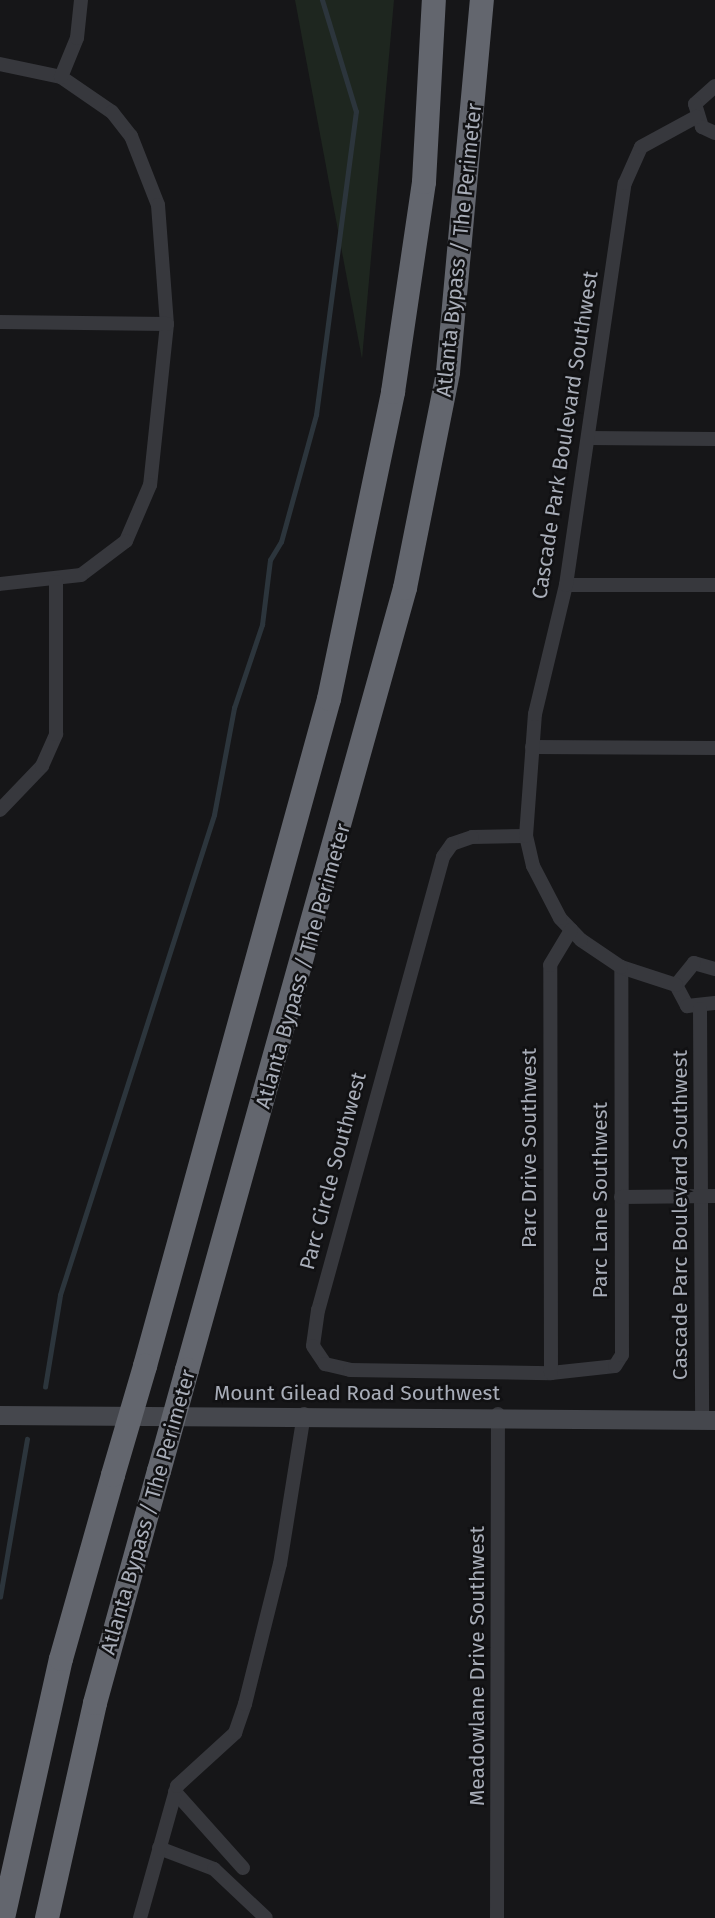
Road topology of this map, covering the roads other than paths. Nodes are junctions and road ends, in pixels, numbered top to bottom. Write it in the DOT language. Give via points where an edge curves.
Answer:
graph roads {
  1 [pos="81,0"];
  2 [pos="434,0"];
  3 [pos="482,0"];
  4 [pos="0,64"];
  5 [pos="61,77"];
  6 [pos="715,86"];
  7 [pos="695,117"];
  8 [pos="715,133"];
  9 [pos="0,322"];
  10 [pos="167,324"];
  11 [pos="588,438"];
  12 [pos="715,439"];
  13 [pos="55,582"];
  14 [pos="0,584"];
  15 [pos="566,585"];
  16 [pos="715,585"];
  17 [pos="532,747"];
  18 [pos="715,748"];
  19 [pos="0,810"];
  20 [pos="526,836"];
  21 [pos="571,930"];
  22 [pos="621,967"];
  23 [pos="715,969"];
  24 [pos="676,985"];
  25 [pos="715,1003"];
  26 [pos="700,1009"];
  27 [pos="708,1196"];
  28 [pos="621,1197"];
  29 [pos="551,1373"];
  30 [pos="304,1414"];
  31 [pos="498,1414"];
  32 [pos="0,1415"];
  33 [pos="709,1420"];
  34 [pos="175,1792"];
  35 [pos="159,1848"];
  36 [pos="243,1868"];
  37 [pos="3,1918"];
  38 [pos="47,1918"];
  39 [pos="140,1918"];
  40 [pos="266,1918"];
  41 [pos="497,1918"];
  1 -- 5 [label="street" via="77,38"];
  2 -- 37 [label="highway, Atlanta Bypass / The Perimeter, bridge" via="424,182 393,393 329,699 61,1659"];
  3 -- 38 [label="highway, Atlanta Bypass / The Perimeter, bridge" via="448,372 405,589 95,1703"];
  4 -- 5 [label="street"];
  5 -- 10 [label="street" via="112,112 146,164 158,205"];
  6 -- 7 [label="street" via="699,96"];
  7 -- 8 [label="street"];
  7 -- 11 [label="street, Cascade Park Boulevard Southwest" via="672,125 633,156"];
  9 -- 10 [label="street"];
  10 -- 13 [label="street" via="150,485 140,517 106,560"];
  11 -- 12 [label="street"];
  11 -- 15 [label="street, Cascade Park Boulevard Southwest"];
  13 -- 14 [label="street"];
  13 -- 19 [label="street" via="55,734 42,766"];
  15 -- 16 [label="street"];
  15 -- 17 [label="street, Cascade Park Boulevard Southwest"];
  17 -- 18 [label="street"];
  17 -- 20 [label="street, Cascade Park Boulevard Southwest"];
  20 -- 21 [label="street, Cascade Park Boulevard Southwest" via="533,866"];
  20 -- 29 [label="street, Parc Circle Southwest" via="472,838 452,844 443,857 313,1346 325,1364 350,1370"];
  21 -- 22 [label="street"];
  21 -- 29 [label="street, Parc Drive Southwest" via="550,965"];
  22 -- 24 [label="street"];
  22 -- 28 [label="street, Parc Lane Southwest"];
  23 -- 24 [label="street" via="694,963"];
  24 -- 26 [label="street" via="687,1006"];
  25 -- 26 [label="street"];
  26 -- 27 [label="street, Cascade Parc Boulevard Southwest"];
  27 -- 28 [label="street"];
  27 -- 33 [label="street, Cascade Parc Boulevard Southwest"];
  28 -- 29 [label="street, Parc Lane Southwest" via="622,1355 605,1372"];
  30 -- 31 [label="street, Mount Gilead Road Southwest"];
  30 -- 32 [label="street, Mount Gilead Road Southwest"];
  30 -- 34 [label="street" via="279,1564 245,1704 235,1733"];
  31 -- 33 [label="street, Mount Gilead Road Southwest"];
  31 -- 41 [label="street, Meadowlane Drive Southwest"];
  34 -- 35 [label="street"];
  34 -- 36 [label="street"];
  35 -- 39 [label="street"];
  35 -- 40 [label="street" via="214,1869"];
}
